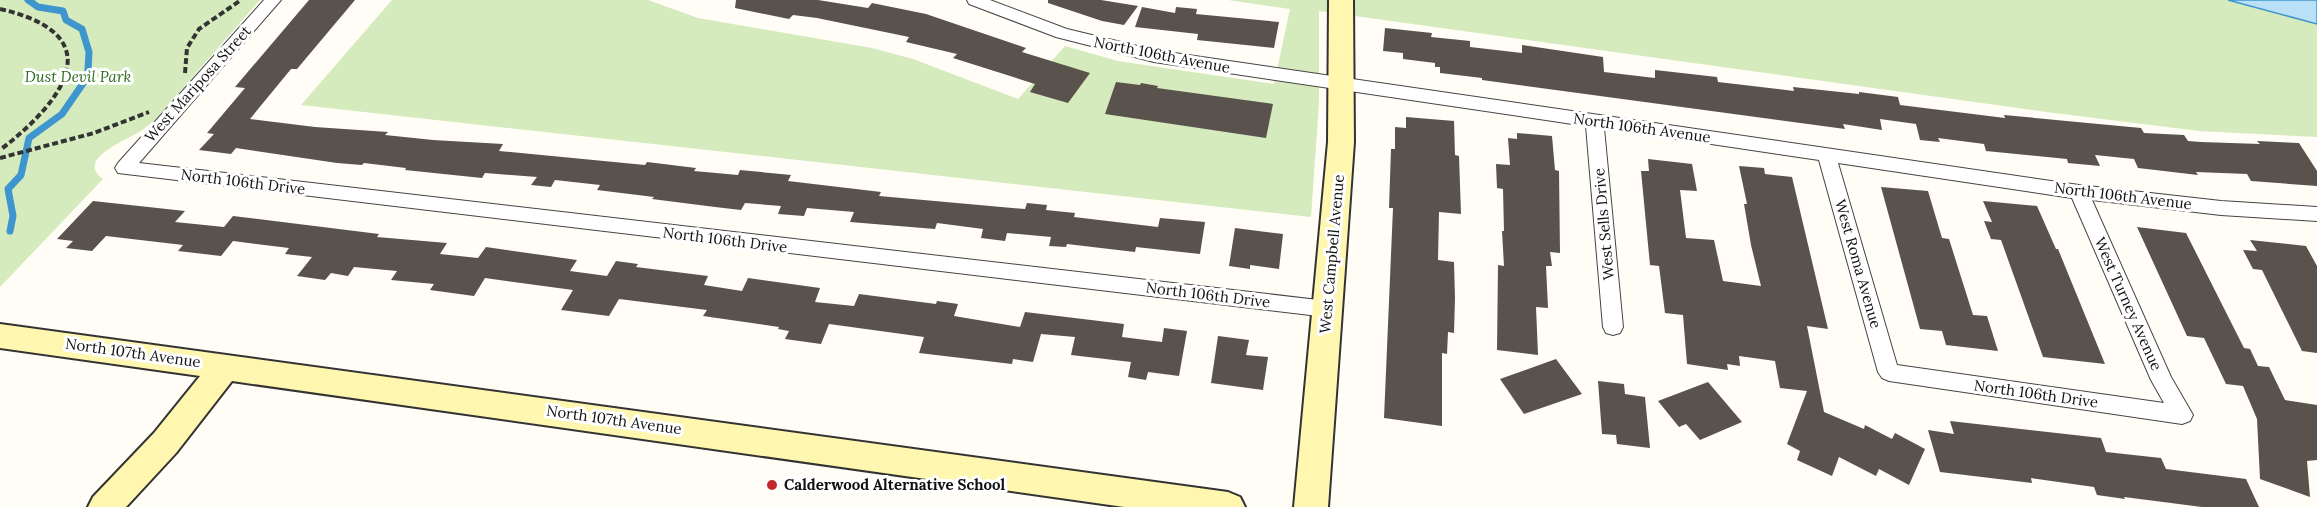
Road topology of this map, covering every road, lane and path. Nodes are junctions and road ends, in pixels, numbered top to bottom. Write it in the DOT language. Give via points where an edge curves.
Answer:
graph roads {
  1 [pos="241,0"];
  2 [pos="273,0"];
  3 [pos="975,0"];
  4 [pos="1341,0"];
  5 [pos="0,9"];
  6 [pos="185,79"];
  7 [pos="1343,85"];
  8 [pos="157,107"];
  9 [pos="1594,121"];
  10 [pos="0,150"];
  11 [pos="1827,155"];
  12 [pos="0,158"];
  13 [pos="124,168"];
  14 [pos="2079,192"];
  15 [pos="2317,214"];
  16 [pos="1327,309"];
  17 [pos="1613,327"];
  18 [pos="0,336"];
  19 [pos="226,366"];
  20 [pos="1889,372"];
  21 [pos="2182,415"];
  22 [pos="105,507"];
  23 [pos="1228,507"];
  24 [pos="1311,507"];
  1 -- 6 [label="path" via="199,29 187,48"];
  2 -- 13 [label="street, West Mariposa Street"];
  3 -- 7 [label="street, North 106th Avenue" via="1106,46"];
  4 -- 7 [label="main road, West Campbell Avenue"];
  5 -- 10 [label="path" via="25,15 56,32 65,44 68,59 63,85 56,97 29,127"];
  7 -- 9 [label="street, North 106th Avenue"];
  7 -- 16 [label="main road, West Campbell Avenue"];
  8 -- 12 [label="path" via="118,125"];
  9 -- 11 [label="street, North 106th Avenue"];
  9 -- 17 [label="street, West Sells Drive"];
  11 -- 14 [label="street, North 106th Avenue"];
  11 -- 20 [label="street, West Roma Avenue"];
  13 -- 16 [label="street, North 106th Drive"];
  14 -- 15 [label="street, North 106th Avenue"];
  14 -- 21 [label="street, West Turney Avenue" via="2162,380"];
  16 -- 24 [label="main road, West Campbell Avenue"];
  18 -- 19 [label="main road, North 107th Avenue"];
  19 -- 22 [label="main road" via="165,443"];
  19 -- 23 [label="main road, North 107th Avenue"];
  20 -- 21 [label="street, North 106th Drive"];
}
